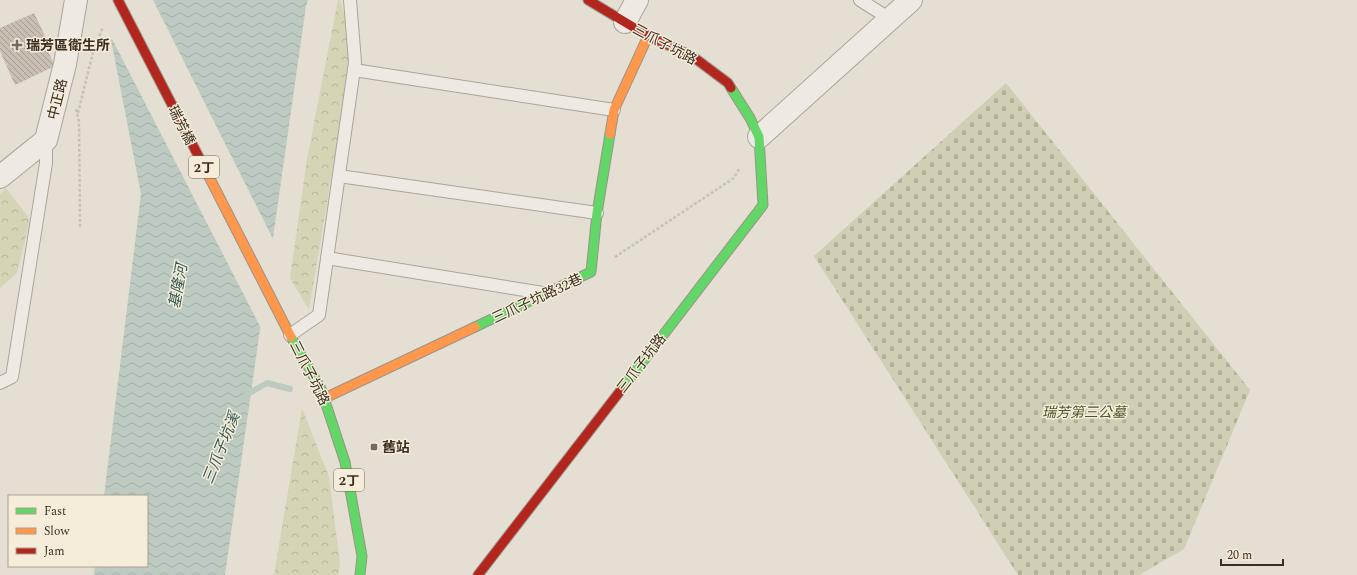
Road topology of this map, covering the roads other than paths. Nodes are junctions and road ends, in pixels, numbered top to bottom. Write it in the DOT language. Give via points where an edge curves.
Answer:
graph roads {
  1 [pos="76,0"];
  2 [pos="118,0"];
  3 [pos="350,0"];
  4 [pos="588,0"];
  5 [pos="637,0"];
  6 [pos="860,0"];
  7 [pos="911,0"];
  8 [pos="890,19"];
  9 [pos="625,22"];
  10 [pos="648,36"];
  11 [pos="354,70"];
  12 [pos="614,110"];
  13 [pos="760,137"];
  14 [pos="46,140"];
  15 [pos="339,176"];
  16 [pos="0,177"];
  17 [pos="597,213"];
  18 [pos="327,258"];
  19 [pos="546,293"];
  20 [pos="290,335"];
  21 [pos="0,382"];
  22 [pos="325,398"];
  23 [pos="360,575"];
  24 [pos="478,575"];
  1 -- 14 [label="street, 中正路" via="65,64"];
  2 -- 20 [label="street, 瑞芳橋 / 2丁"];
  3 -- 11 [label="lane"];
  4 -- 9 [label="street, 三爪子坑路"];
  5 -- 9 [label="street"];
  6 -- 8 [label="lane"];
  7 -- 8 [label="street"];
  8 -- 13 [label="street"];
  9 -- 10 [label="street, 三爪子坑路"];
  10 -- 12 [label="street, 三爪子坑路32巷"];
  10 -- 13 [label="street, 三爪子坑路" via="692,56 728,83"];
  11 -- 12 [label="lane"];
  11 -- 15 [label="lane"];
  12 -- 17 [label="street, 三爪子坑路32巷"];
  13 -- 24 [label="street, 三爪子坑路" via="763,205"];
  14 -- 16 [label="street"];
  14 -- 21 [label="lane" via="46,163 12,377"];
  15 -- 17 [label="lane"];
  15 -- 18 [label="lane"];
  17 -- 19 [label="street, 三爪子坑路32巷" via="591,272"];
  18 -- 19 [label="lane"];
  18 -- 20 [label="lane" via="318,315"];
  19 -- 22 [label="street, 三爪子坑路32巷"];
  20 -- 22 [label="street, 三爪子坑路 / 2丁"];
  22 -- 23 [label="street, 三爪子坑路 / 2丁" via="345,462 362,556"];
}
